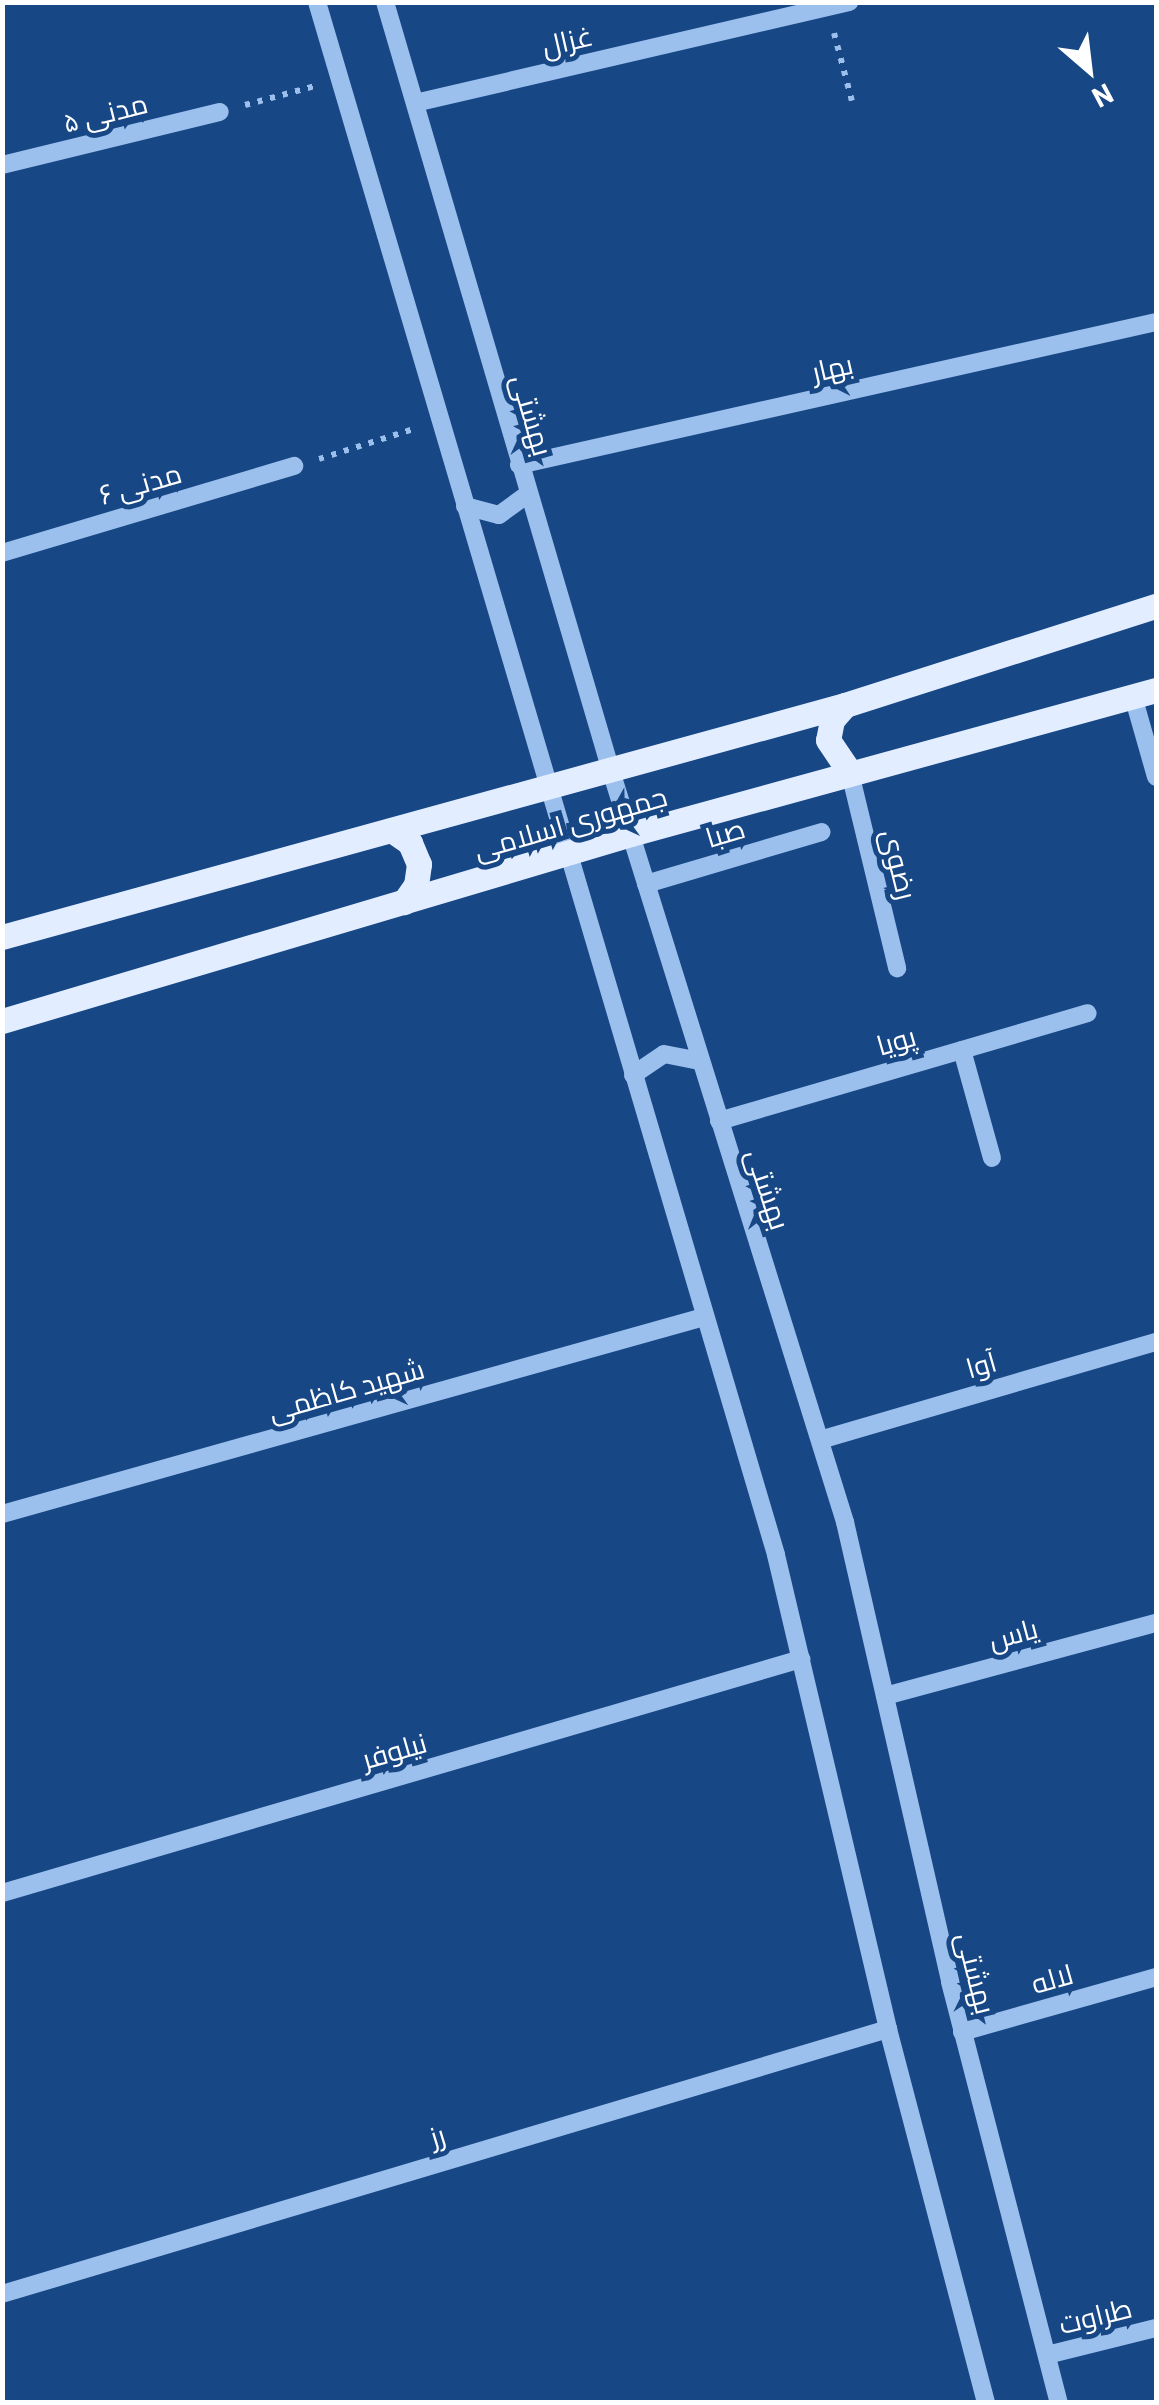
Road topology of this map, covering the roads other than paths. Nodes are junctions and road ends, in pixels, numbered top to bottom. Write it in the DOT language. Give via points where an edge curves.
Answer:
graph roads {
  1 [pos="317,2"];
  2 [pos="386,2"];
  3 [pos="849,2"];
  4 [pos="414,103"];
  5 [pos="220,112"];
  6 [pos="2,165"];
  7 [pos="1156,322"];
  8 [pos="519,465"];
  9 [pos="294,466"];
  10 [pos="527,495"];
  11 [pos="466,506"];
  12 [pos="2,553"];
  13 [pos="1156,606"];
  14 [pos="1145,693"];
  15 [pos="845,704"];
  16 [pos="611,771"];
  17 [pos="850,774"];
  18 [pos="1156,777"];
  19 [pos="553,787"];
  20 [pos="393,831"];
  21 [pos="821,832"];
  22 [pos="630,834"];
  23 [pos="573,853"];
  24 [pos="646,884"];
  25 [pos="404,902"];
  26 [pos="2,938"];
  27 [pos="897,968"];
  28 [pos="1088,1012"];
  29 [pos="2,1022"];
  30 [pos="962,1050"];
  31 [pos="700,1061"];
  32 [pos="634,1075"];
  33 [pos="719,1121"];
  34 [pos="992,1158"];
  35 [pos="704,1317"];
  36 [pos="1156,1342"];
  37 [pos="820,1440"];
  38 [pos="2,1514"];
  39 [pos="1156,1623"];
  40 [pos="801,1659"];
  41 [pos="884,1696"];
  42 [pos="2,1893"];
  43 [pos="1156,1977"];
  44 [pos="888,2029"];
  45 [pos="962,2032"];
  46 [pos="2,2294"];
  47 [pos="1156,2328"];
  48 [pos="1047,2355"];
  49 [pos="986,2402"];
  50 [pos="1059,2402"];
  1 -- 11 [label="street"];
  2 -- 4 [label="street, بهشتی"];
  3 -- 4 [label="street, غزال"];
  4 -- 8 [label="street, بهشتی"];
  5 -- 6 [label="street, مدنی ۵"];
  7 -- 8 [label="street, بهار"];
  8 -- 10 [label="street, بهشتی"];
  9 -- 12 [label="street, مدنی ۶"];
  10 -- 11 [label="street" via="499,515"];
  10 -- 16 [label="street, بهشتی"];
  11 -- 19 [label="street"];
  13 -- 15 [label="main road, جمهوری اسلامی"];
  14 -- 17 [label="main road, جمهوری اسلامی"];
  14 -- 18 [label="street"];
  15 -- 16 [label="main road, جمهوری اسلامی"];
  15 -- 17 [label="main road" via="828,740"];
  16 -- 19 [label="main road, جمهوری اسلامی"];
  16 -- 22 [label="street, بهشتی"];
  17 -- 22 [label="main road, جمهوری اسلامی"];
  17 -- 27 [label="street, رضوی"];
  19 -- 20 [label="main road, جمهوری اسلامی"];
  19 -- 23 [label="street"];
  20 -- 25 [label="main road" via="410,844 419,864"];
  20 -- 26 [label="main road, جمهوری اسلامی"];
  21 -- 24 [label="street, صبا"];
  22 -- 23 [label="main road, جمهوری اسلامی"];
  22 -- 24 [label="street, بهشتی"];
  23 -- 25 [label="main road, جمهوری اسلامی"];
  23 -- 32 [label="street"];
  24 -- 31 [label="street, بهشتی"];
  25 -- 29 [label="main road, جمهوری اسلامی"];
  28 -- 30 [label="street, پویا"];
  30 -- 33 [label="street, پویا"];
  30 -- 34 [label="street"];
  31 -- 32 [label="street" via="664,1054"];
  31 -- 33 [label="street, بهشتی"];
  32 -- 35 [label="street"];
  33 -- 37 [label="street, بهشتی"];
  35 -- 38 [label="street, شهید کاظمی"];
  35 -- 40 [label="street"];
  36 -- 37 [label="street, آوا"];
  37 -- 41 [label="street, بهشتی"];
  39 -- 41 [label="street, یاس"];
  40 -- 42 [label="street, نیلوفر"];
  40 -- 44 [label="street"];
  41 -- 45 [label="street, بهشتی"];
  43 -- 45 [label="street, لاله"];
  44 -- 46 [label="street, رز"];
  44 -- 49 [label="street"];
  45 -- 48 [label="street, بهشتی"];
  47 -- 48 [label="street, طراوت"];
  48 -- 50 [label="street, بهشتی"];
}
